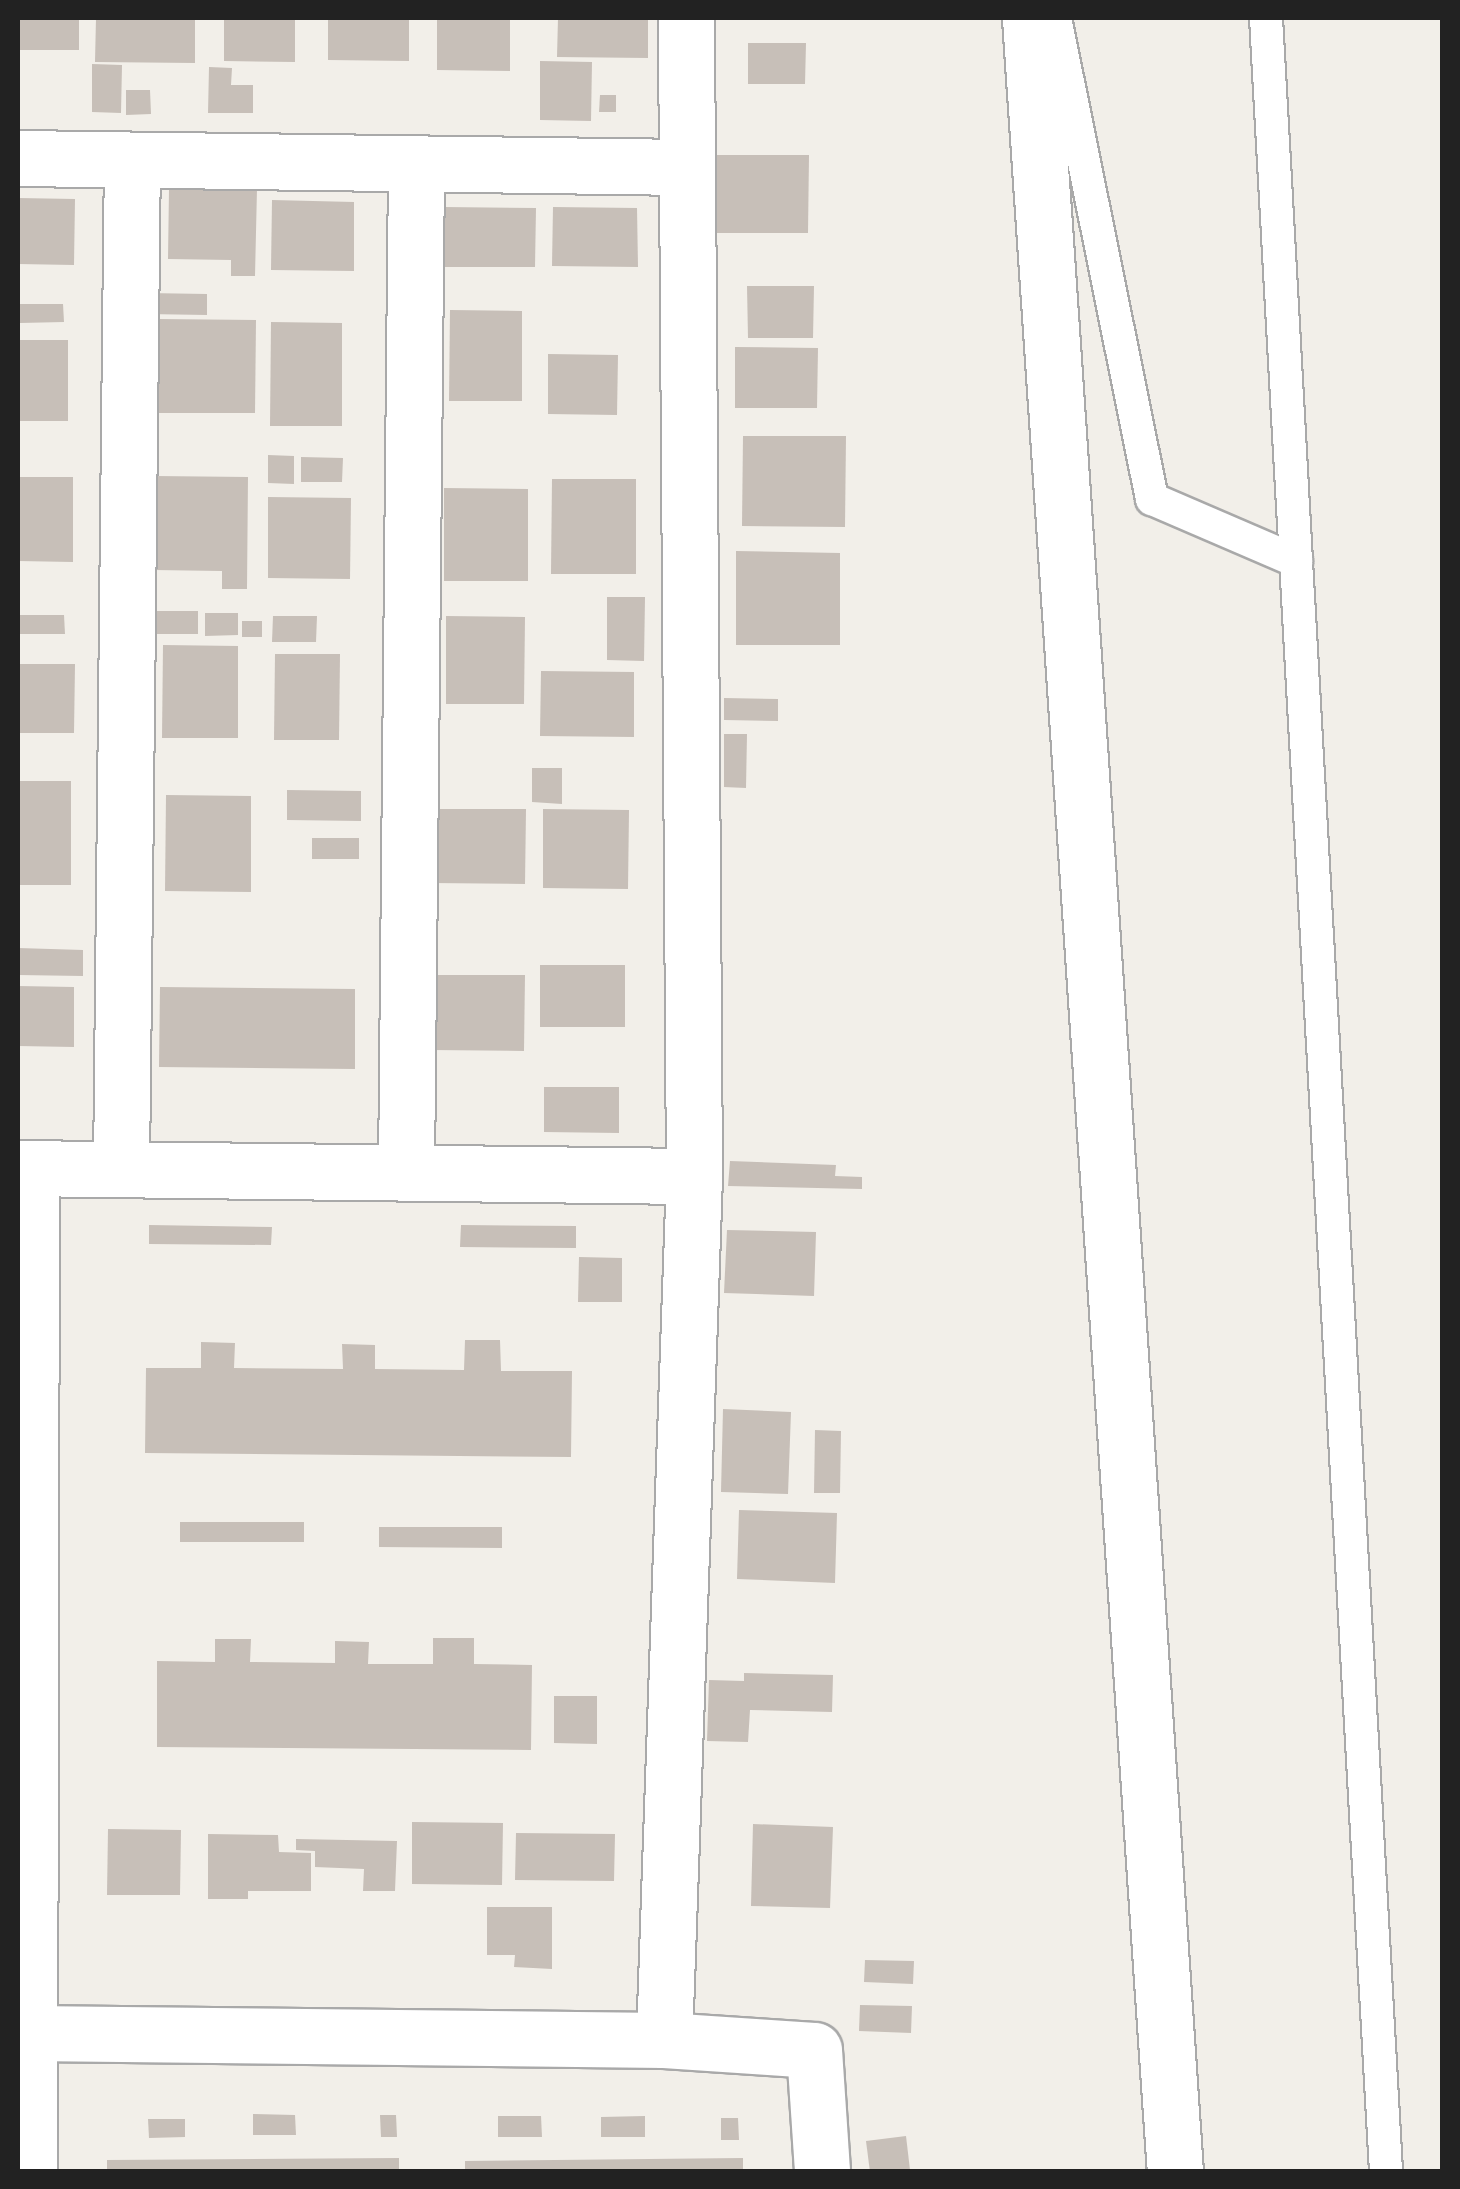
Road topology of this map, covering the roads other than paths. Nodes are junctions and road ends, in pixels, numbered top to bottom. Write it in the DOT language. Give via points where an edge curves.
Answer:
graph roads {
  1 [pos="686,18"];
  2 [pos="1030,18"];
  3 [pos="1056,18"];
  4 [pos="1266,18"];
  5 [pos="18,158"];
  6 [pos="132,160"];
  7 [pos="416,163"];
  8 [pos="684,167"];
  9 [pos="1296,561"];
  10 [pos="24,1168"];
  11 [pos="121,1169"];
  12 [pos="406,1172"];
  13 [pos="694,1176"];
  14 [pos="29,2033"];
  15 [pos="664,2040"];
  16 [pos="28,2172"];
  17 [pos="822,2172"];
  18 [pos="1175,2172"];
  19 [pos="1386,2172"];
  1 -- 8 [label="street"];
  2 -- 18 [label="street"];
  3 -- 9 [label="lane" via="1152,499"];
  4 -- 9 [label="lane"];
  5 -- 6 [label="street"];
  6 -- 7 [label="street"];
  6 -- 11 [label="street"];
  7 -- 8 [label="street"];
  7 -- 12 [label="street"];
  8 -- 13 [label="street"];
  9 -- 19 [label="lane"];
  10 -- 11 [label="street"];
  10 -- 14 [label="street"];
  11 -- 12 [label="street"];
  12 -- 13 [label="street"];
  13 -- 15 [label="street"];
  14 -- 15 [label="street"];
  14 -- 16 [label="street"];
  15 -- 17 [label="street" via="814,2050"];
}
